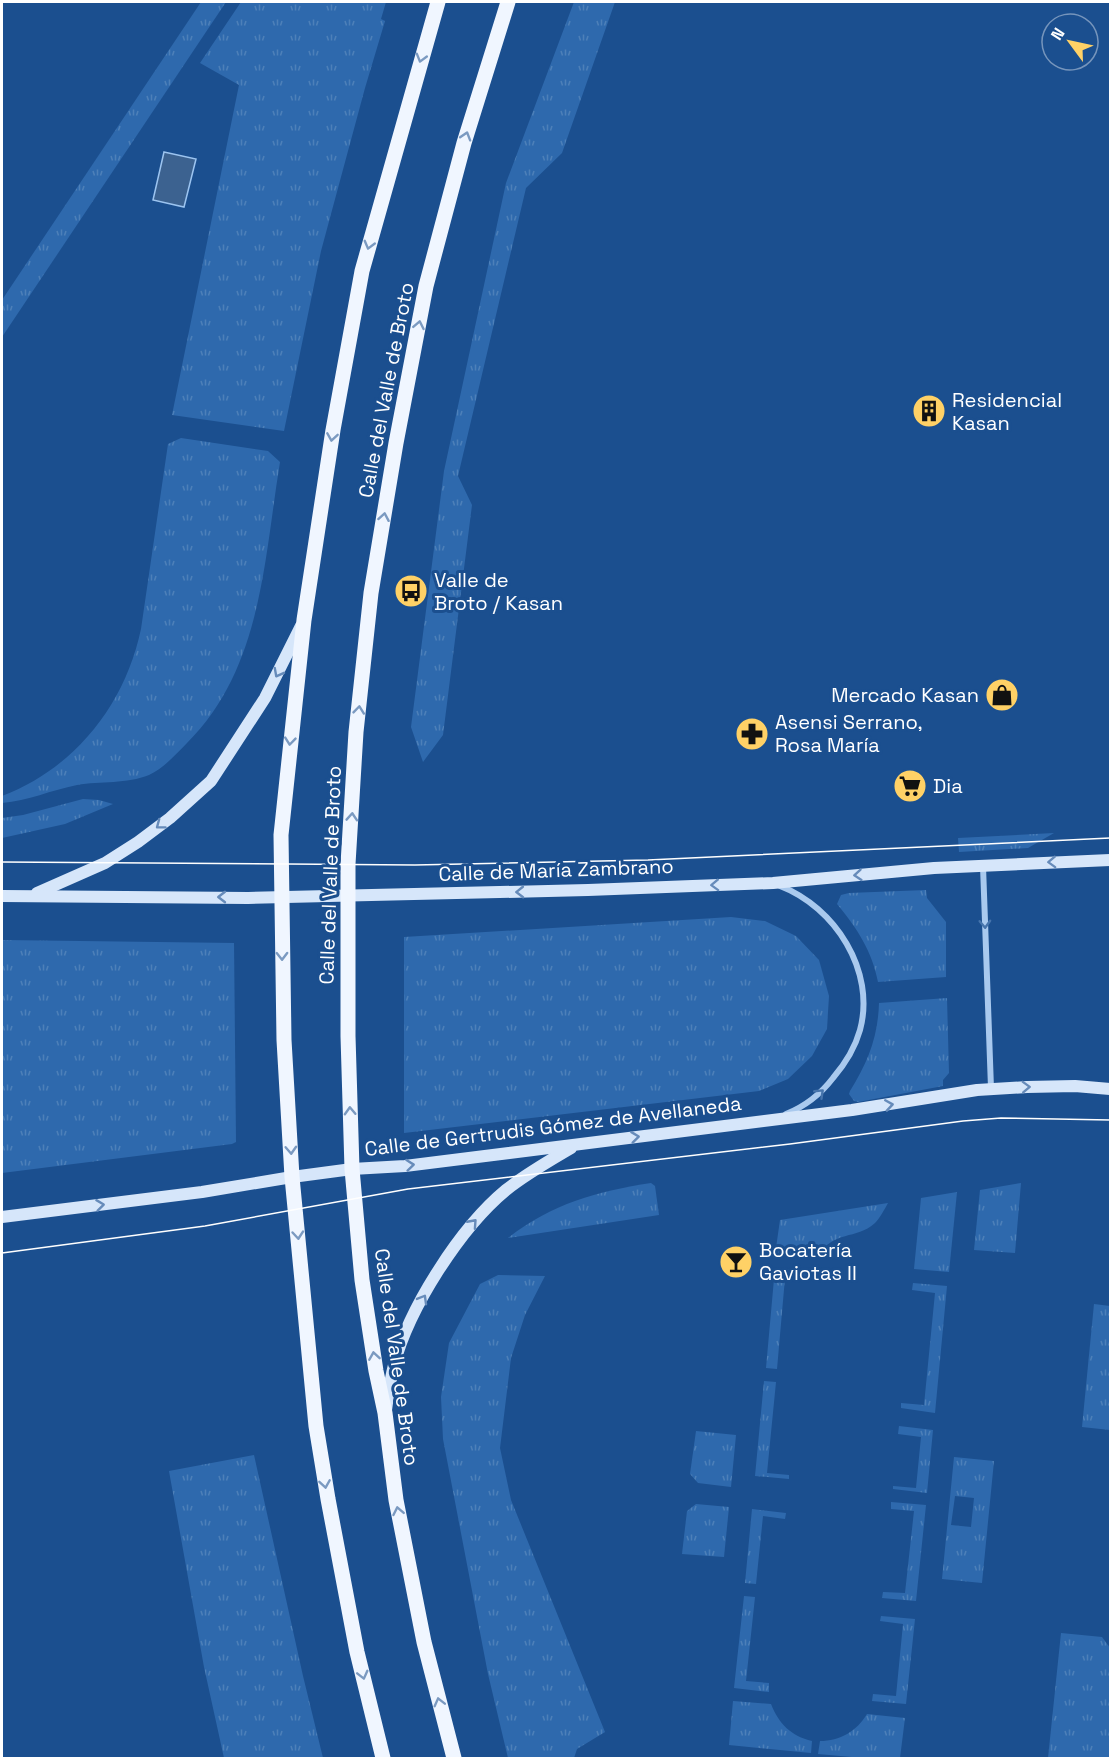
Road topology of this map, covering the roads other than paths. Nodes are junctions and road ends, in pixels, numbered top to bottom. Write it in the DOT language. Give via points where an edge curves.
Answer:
graph roads {
  1 [pos="438,2"];
  2 [pos="508,2"];
  3 [pos="304,620"];
  4 [pos="1110,860"];
  5 [pos="983,866"];
  6 [pos="773,883"];
  7 [pos="31,895"];
  8 [pos="2,896"];
  9 [pos="348,896"];
  10 [pos="280,897"];
  11 [pos="991,1088"];
  12 [pos="1110,1089"];
  13 [pos="769,1121"];
  14 [pos="577,1145"];
  15 [pos="352,1169"];
  16 [pos="292,1177"];
  17 [pos="2,1217"];
  18 [pos="385,1413"];
  19 [pos="383,1758"];
  20 [pos="454,1758"];
  1 -- 3 [label="main road, one-way" via="362,271"];
  9 -- 2 [label="main road, Calle del Valle de Broto, one-way" via="356,732 371,593 396,442 426,285 464,143"];
  3 -- 7 [label="main road, one-way" via="265,698 212,781 170,818 105,863"];
  3 -- 10 [label="main road, one-way" via="281,835"];
  4 -- 5 [label="main road, Calle de María Zambrano, one-way"];
  5 -- 6 [label="main road, Calle de María Zambrano, one-way"];
  5 -- 11 [label="street, one-way"];
  6 -- 9 [label="main road, Calle de María Zambrano, one-way"];
  13 -- 6 [label="street, one-way" via="813,1100 825,1088 853,1049 862,1012 859,973 840,933 814,905"];
  7 -- 8 [label="main road, Calle de María Zambrano"];
  10 -- 7 [label="main road, Calle de María Zambrano, one-way"];
  9 -- 10 [label="main road, Calle de María Zambrano"];
  15 -- 9 [label="main road, Calle del Valle de Broto, one-way"];
  10 -- 16 [label="main road, one-way"];
  11 -- 12 [label="main road, Calle de Gertrudis Gómez de Avellaneda, one-way"];
  13 -- 11 [label="main road, Calle de Gertrudis Gómez de Avellaneda, one-way"];
  14 -- 13 [label="main road, Calle de Gertrudis Gómez de Avellaneda, one-way"];
  15 -- 14 [label="main road, Calle de Gertrudis Gómez de Avellaneda, one-way"];
  18 -- 14 [label="main road, one-way" via="394,1365 411,1321 467,1229 505,1191"];
  15 -- 16 [label="main road, Calle de Gertrudis Gómez de Avellaneda"];
  18 -- 15 [label="main road, Calle del Valle de Broto, one-way" via="362,1280"];
  17 -- 16 [label="main road, Calle de Gertrudis Gómez de Avellaneda, one-way"];
  16 -- 19 [label="main road, one-way" via="316,1426 357,1652"];
  20 -- 18 [label="main road, Calle del Valle de Broto, one-way" via="424,1642 396,1500"];
}
